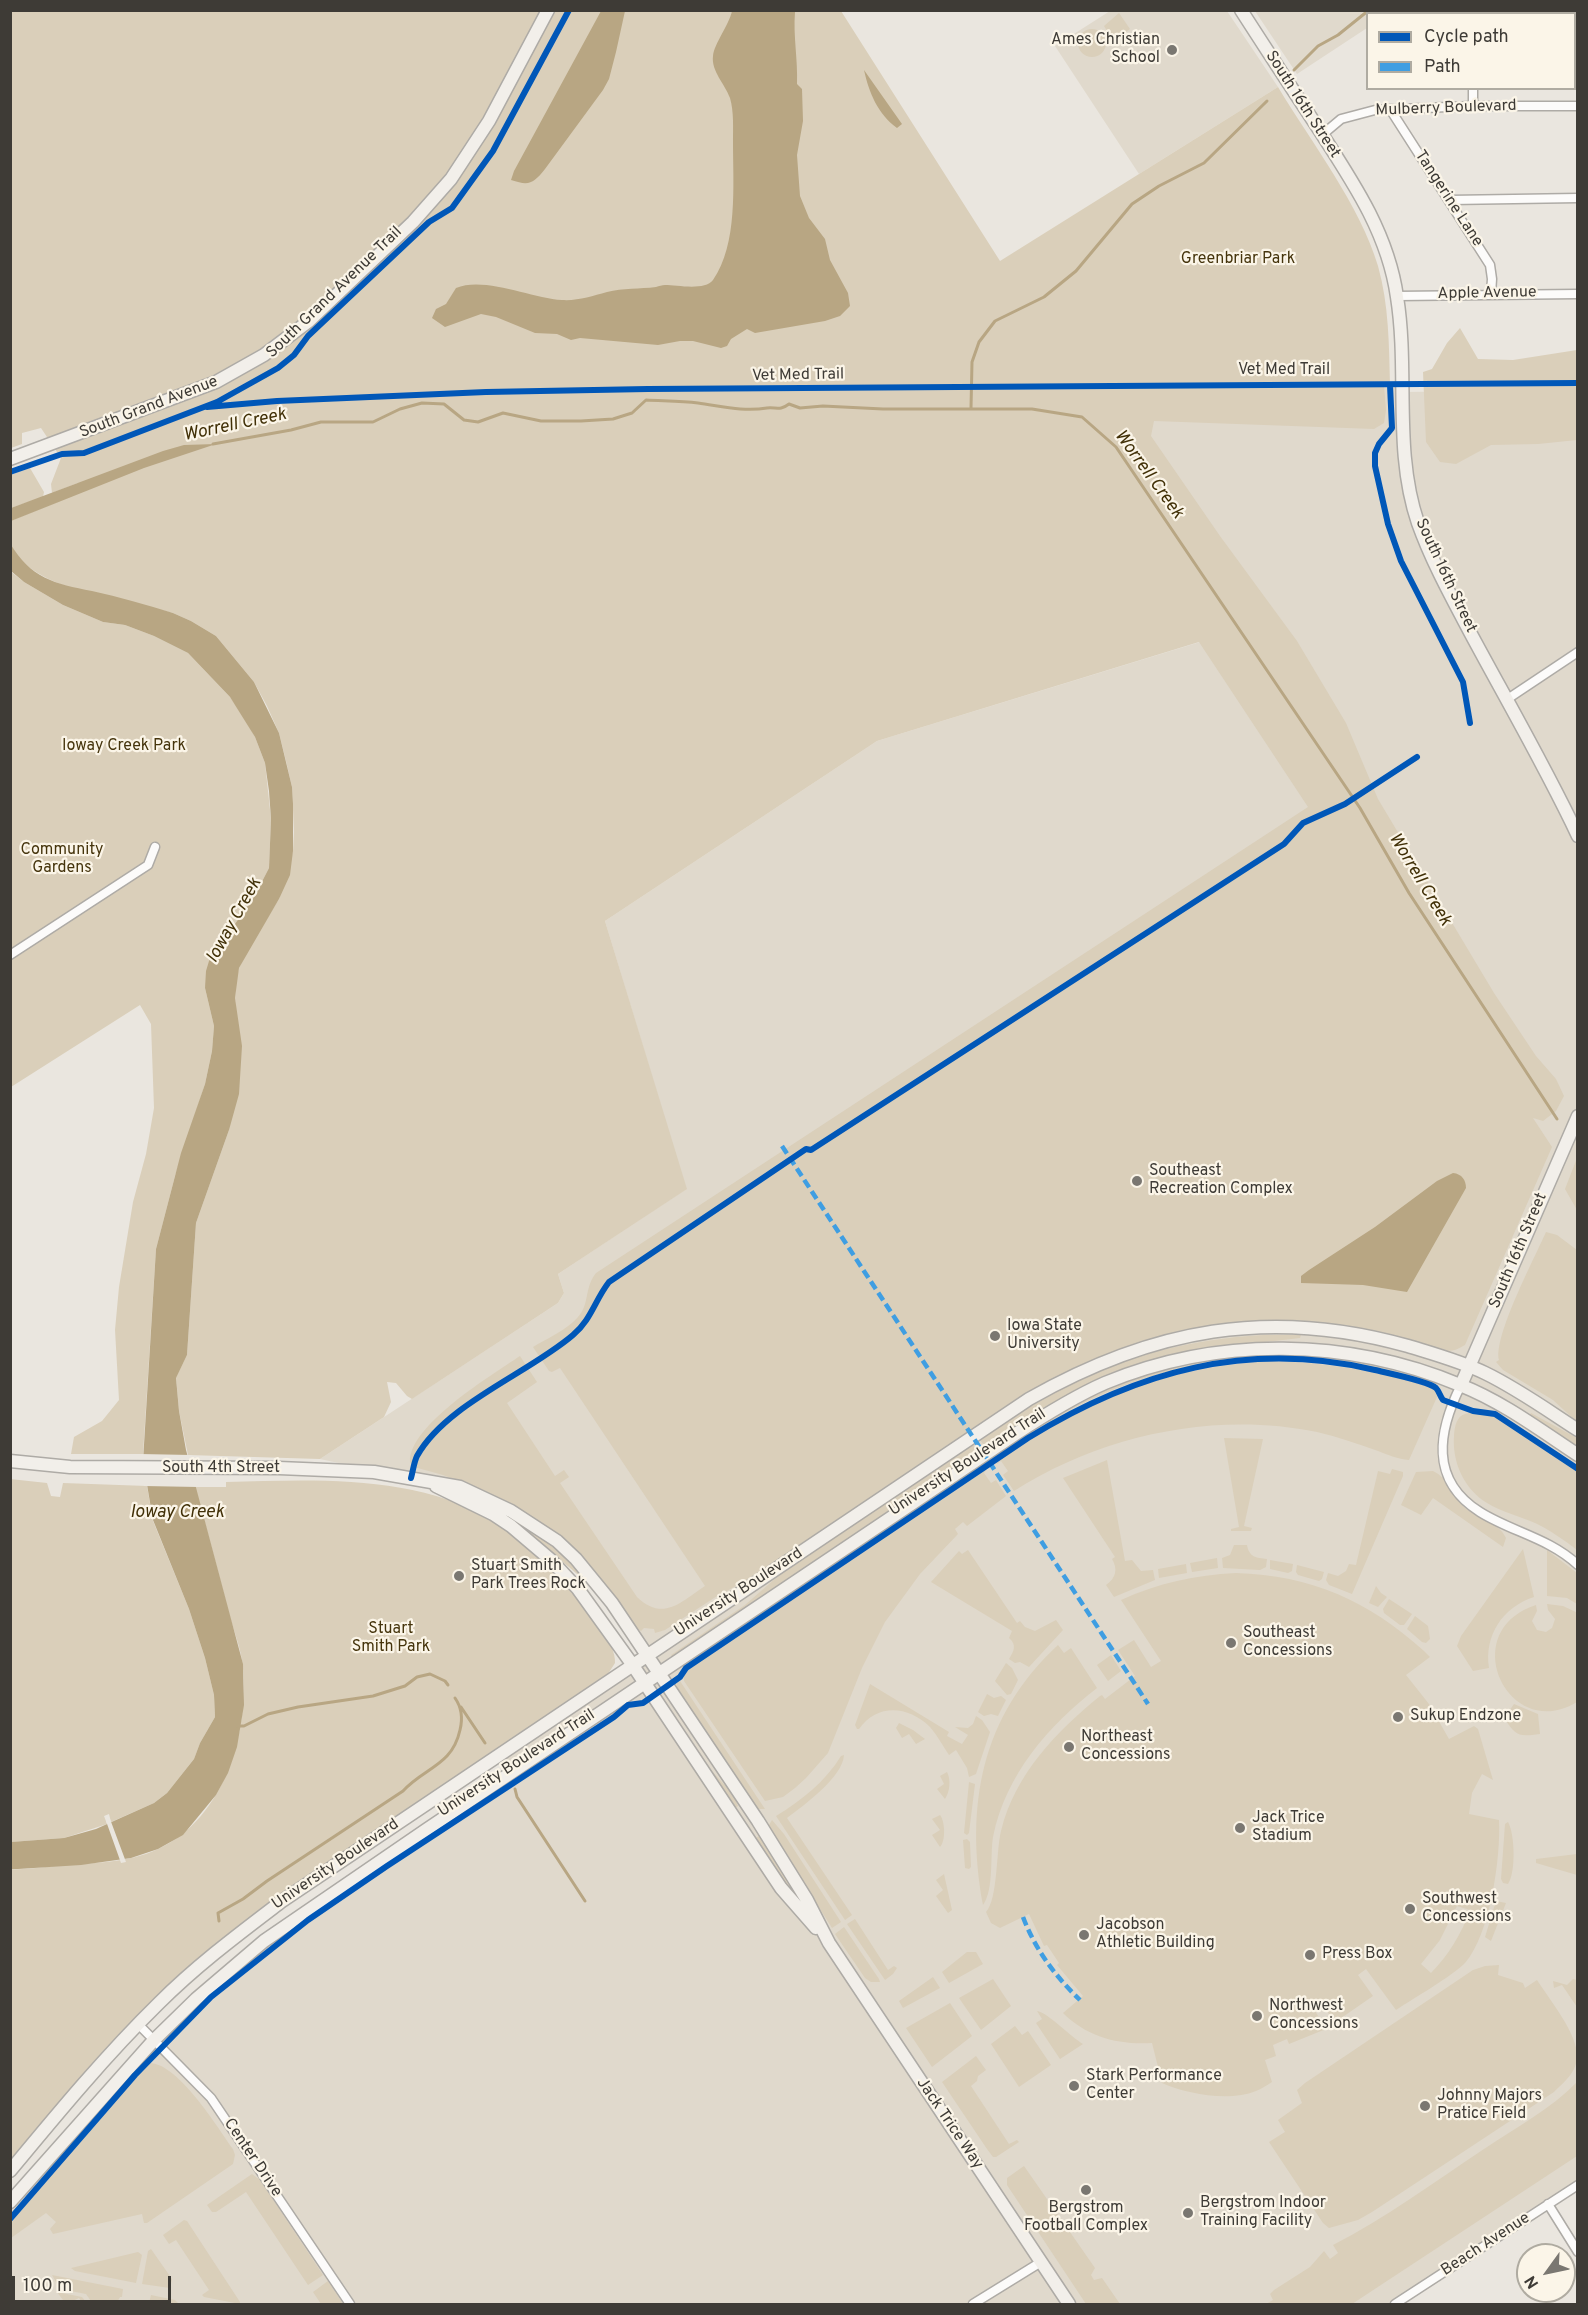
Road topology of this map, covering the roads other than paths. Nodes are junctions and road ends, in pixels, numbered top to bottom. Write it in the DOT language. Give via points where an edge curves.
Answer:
graph roads {
  1 [pos="548,10"];
  2 [pos="1241,10"];
  3 [pos="1473,90"];
  4 [pos="1473,106"];
  5 [pos="1578,106"];
  6 [pos="1390,109"];
  7 [pos="1322,135"];
  8 [pos="1578,198"];
  9 [pos="1450,200"];
  10 [pos="1491,294"];
  11 [pos="1578,294"];
  12 [pos="1397,296"];
  13 [pos="10,459"];
  14 [pos="1578,652"];
  15 [pos="1506,700"];
  16 [pos="1578,836"];
  17 [pos="155,847"];
  18 [pos="10,955"];
  19 [pos="1578,1116"];
  20 [pos="1469,1366"];
  21 [pos="1461,1385"];
  22 [pos="1578,1430"];
  23 [pos="1578,1455"];
  24 [pos="10,1461"];
  25 [pos="430,1482"];
  26 [pos="1578,1564"];
  27 [pos="647,1654"];
  28 [pos="632,1664"];
  29 [pos="659,1673"];
  30 [pos="644,1683"];
  31 [pos="829,1943"];
  32 [pos="138,2024"];
  33 [pos="154,2040"];
  34 [pos="10,2170"];
  35 [pos="1578,2185"];
  36 [pos="10,2202"];
  37 [pos="1548,2204"];
  38 [pos="1578,2252"];
  39 [pos="1041,2262"];
  40 [pos="350,2304"];
  41 [pos="974,2304"];
  42 [pos="1070,2304"];
  43 [pos="1395,2304"];
  1 -- 13 [label="main road, South Grand Avenue" via="477,142 438,196 320,312 264,355 216,382"];
  2 -- 7 [label="main road, South 16th Street"];
  3 -- 4 [label="street"];
  4 -- 5 [label="street, Mulberry Boulevard"];
  4 -- 6 [label="street, Mulberry Boulevard"];
  6 -- 7 [label="street, Mulberry Boulevard" via="1341,119"];
  6 -- 9 [label="street, Tangerine Lane"];
  7 -- 12 [label="main road, South 16th Street" via="1370,213 1386,250"];
  8 -- 9 [label="street"];
  9 -- 10 [label="street, Tangerine Lane" via="1490,265"];
  10 -- 11 [label="street, Apple Avenue"];
  10 -- 12 [label="street, Apple Avenue"];
  12 -- 15 [label="main road, South 16th Street" via="1404,451 1410,493 1446,586"];
  14 -- 15 [label="street"];
  15 -- 16 [label="main road, South 16th Street"];
  17 -- 18 [label="street" via="148,865"];
  19 -- 20 [label="main road, South 16th Street"];
  20 -- 21 [label="main road, South 16th Street"];
  20 -- 22 [label="main road, University Boulevard" via="1537,1402"];
  20 -- 27 [label="main road, University Boulevard" via="1347,1331 1264,1326 1210,1332 1126,1352 1029,1399"];
  21 -- 23 [label="main road, University Boulevard"];
  21 -- 26 [label="street" via="1445,1422 1442,1446 1447,1473 1459,1493 1479,1511 1547,1542"];
  21 -- 29 [label="main road, University Boulevard" via="1396,1363 1306,1349 1215,1353 1133,1373 1072,1399 1034,1422"];
  24 -- 25 [label="main road, South 4th Street" via="70,1467 374,1472"];
  25 -- 27 [label="main road, South 4th Street" via="460,1487 488,1499 557,1541 596,1582"];
  25 -- 28 [label="main road, South 4th Street" via="493,1514 530,1541 578,1589"];
  27 -- 28 [label="main road, University Boulevard"];
  27 -- 29 [label="main road, South 4th Street"];
  28 -- 30 [label="main road, South 4th Street"];
  28 -- 32 [label="main road, University Boulevard" via="282,1901 220,1948"];
  29 -- 30 [label="main road, University Boulevard"];
  29 -- 31 [label="main road, Jack Trice Way" via="789,1870"];
  30 -- 31 [label="main road, Jack Trice Way" via="782,1888"];
  30 -- 33 [label="main road, University Boulevard" via="296,1918 233,1965"];
  31 -- 39 [label="main road, Jack Trice Way"];
  32 -- 33 [label="street, Center Drive"];
  32 -- 34 [label="main road, University Boulevard"];
  33 -- 36 [label="main road, University Boulevard"];
  33 -- 40 [label="street, Center Drive" via="211,2098"];
  35 -- 37 [label="street, Beach Avenue"];
  37 -- 38 [label="street"];
  37 -- 43 [label="street, Beach Avenue"];
  39 -- 41 [label="street"];
  39 -- 42 [label="main road, Jack Trice Way"];
}
